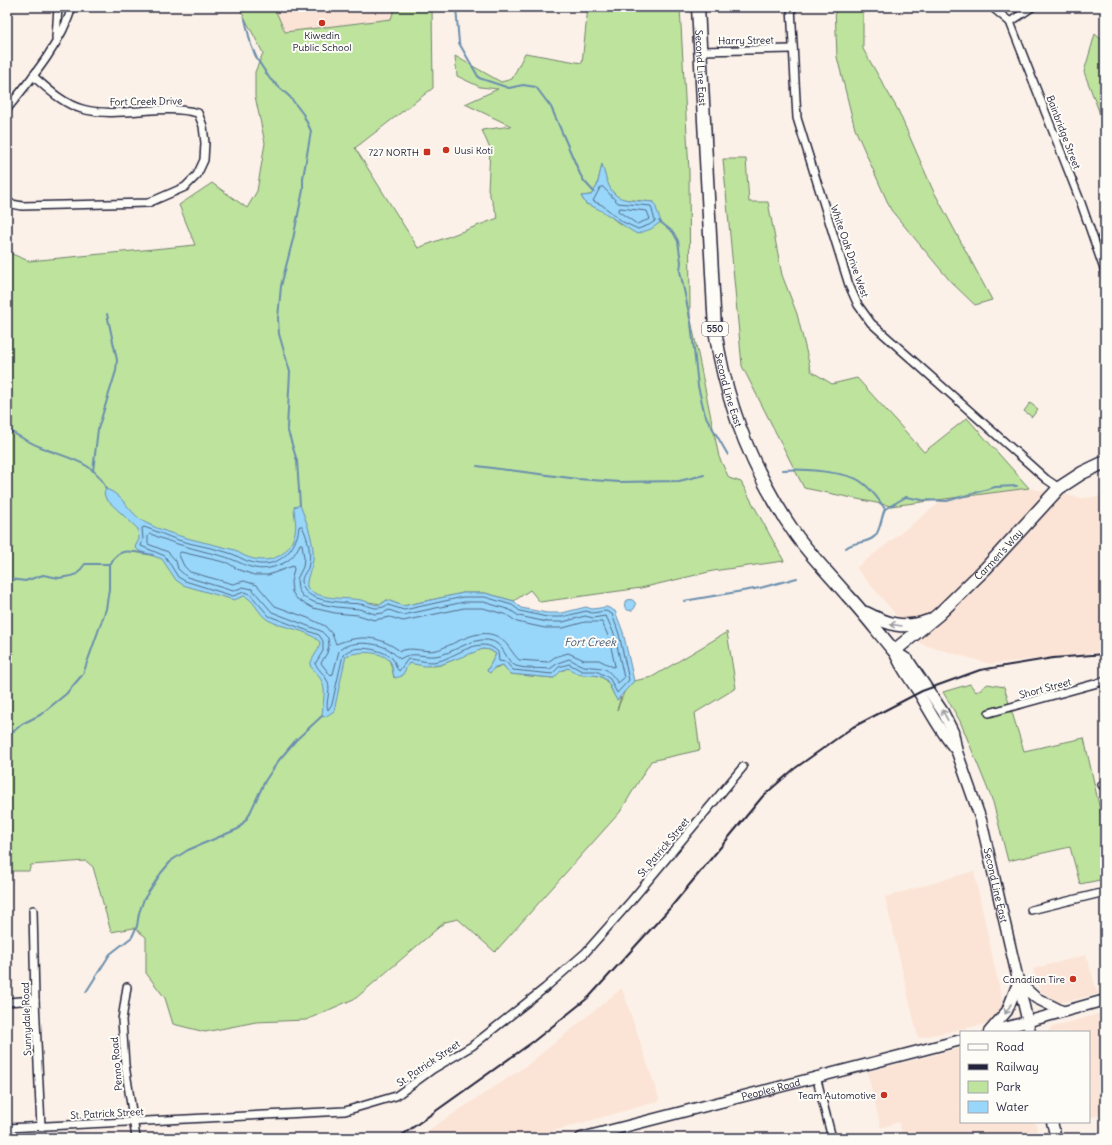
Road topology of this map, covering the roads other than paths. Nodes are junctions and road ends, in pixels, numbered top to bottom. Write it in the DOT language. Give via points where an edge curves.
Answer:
graph roads {
  1 [pos="58,7"];
  2 [pos="72,7"];
  3 [pos="698,7"];
  4 [pos="791,7"];
  5 [pos="992,7"];
  6 [pos="1032,7"];
  7 [pos="1010,22"];
  8 [pos="56,41"];
  9 [pos="793,49"];
  10 [pos="700,51"];
  11 [pos="33,76"];
  12 [pos="7,109"];
  13 [pos="7,203"];
  14 [pos="1105,272"];
  15 [pos="1105,462"];
  16 [pos="1059,488"];
  17 [pos="861,610"];
  18 [pos="932,619"];
  19 [pos="894,651"];
  20 [pos="1105,681"];
  21 [pos="989,713"];
  22 [pos="743,767"];
  23 [pos="1105,892"];
  24 [pos="33,910"];
  25 [pos="1031,910"];
  26 [pos="1018,982"];
  27 [pos="127,987"];
  28 [pos="35,1000"];
  29 [pos="1105,1000"];
  30 [pos="7,1002"];
  31 [pos="1062,1011"];
  32 [pos="1027,1021"];
  33 [pos="991,1031"];
  34 [pos="993,1031"];
  35 [pos="1030,1031"];
  36 [pos="960,1040"];
  37 [pos="816,1076"];
  38 [pos="133,1122"];
  39 [pos="1052,1123"];
  40 [pos="41,1127"];
  41 [pos="7,1128"];
  42 [pos="606,1135"];
  43 [pos="136,1138"];
  44 [pos="581,1138"];
  45 [pos="832,1138"];
  46 [pos="1056,1138"];
  1 -- 8 [label="street"];
  2 -- 8 [label="street"];
  3 -- 10 [label="highway, Second Line East / 550"];
  4 -- 9 [label="street, White Oak Drive West"];
  5 -- 7 [label="street, Bainbridge Street"];
  6 -- 7 [label="street"];
  7 -- 14 [label="street, Bainbridge Street"];
  8 -- 11 [label="street"];
  9 -- 10 [label="street, Harry Street"];
  9 -- 16 [label="street, White Oak Drive West" via="797,118 849,285 858,305 871,323"];
  10 -- 17 [label="highway, Second Line East / 550" via="716,330 728,397 748,451 779,508 814,558"];
  11 -- 12 [label="street"];
  11 -- 13 [label="street, Fort Creek Drive" via="64,101 81,108 102,112 183,109 198,113 203,126 204,160 197,175 185,187 148,203 22,206"];
  15 -- 16 [label="highway, Carmen's Way"];
  16 -- 18 [label="highway, Carmen's Way" via="986,568"];
  18 -- 17 [label="highway, one-way" via="918,624 897,626"];
  17 -- 19 [label="highway, Second Line East / 550"];
  18 -- 19 [label="highway, Carmen's Way"];
  19 -- 26 [label="main road, Second Line East / 550" via="900,666 944,737 957,752 981,820"];
  20 -- 21 [label="street, Short Street"];
  22 -- 38 [label="street, St. Patrick Street" via="585,952 545,988 472,1046 433,1069 396,1096 344,1111 208,1116"];
  23 -- 25 [label="street"];
  24 -- 28 [label="street, Sunnydale Road"];
  26 -- 31 [label="main road" via="1036,998"];
  26 -- 32 [label="main road, Second Line East / 550"];
  26 -- 33 [label="main road, one-way" via="1007,1011"];
  27 -- 38 [label="street, Penno Road" via="122,1020"];
  28 -- 30 [label="street"];
  28 -- 40 [label="street, Sunnydale Road"];
  29 -- 31 [label="main road"];
  31 -- 32 [label="main road"];
  32 -- 34 [label="main road"];
  32 -- 35 [label="main road, 550"];
  36 -- 37 [label="main road, Peoples Road"];
  37 -- 42 [label="main road, Peoples Road"];
  37 -- 45 [label="street"];
  38 -- 40 [label="street, St. Patrick Street"];
  38 -- 43 [label="street, Penno Road"];
  39 -- 46 [label="main road"];
  40 -- 41 [label="street, St. Patrick Street"];
  42 -- 44 [label="main road, Peoples Road"];
}
